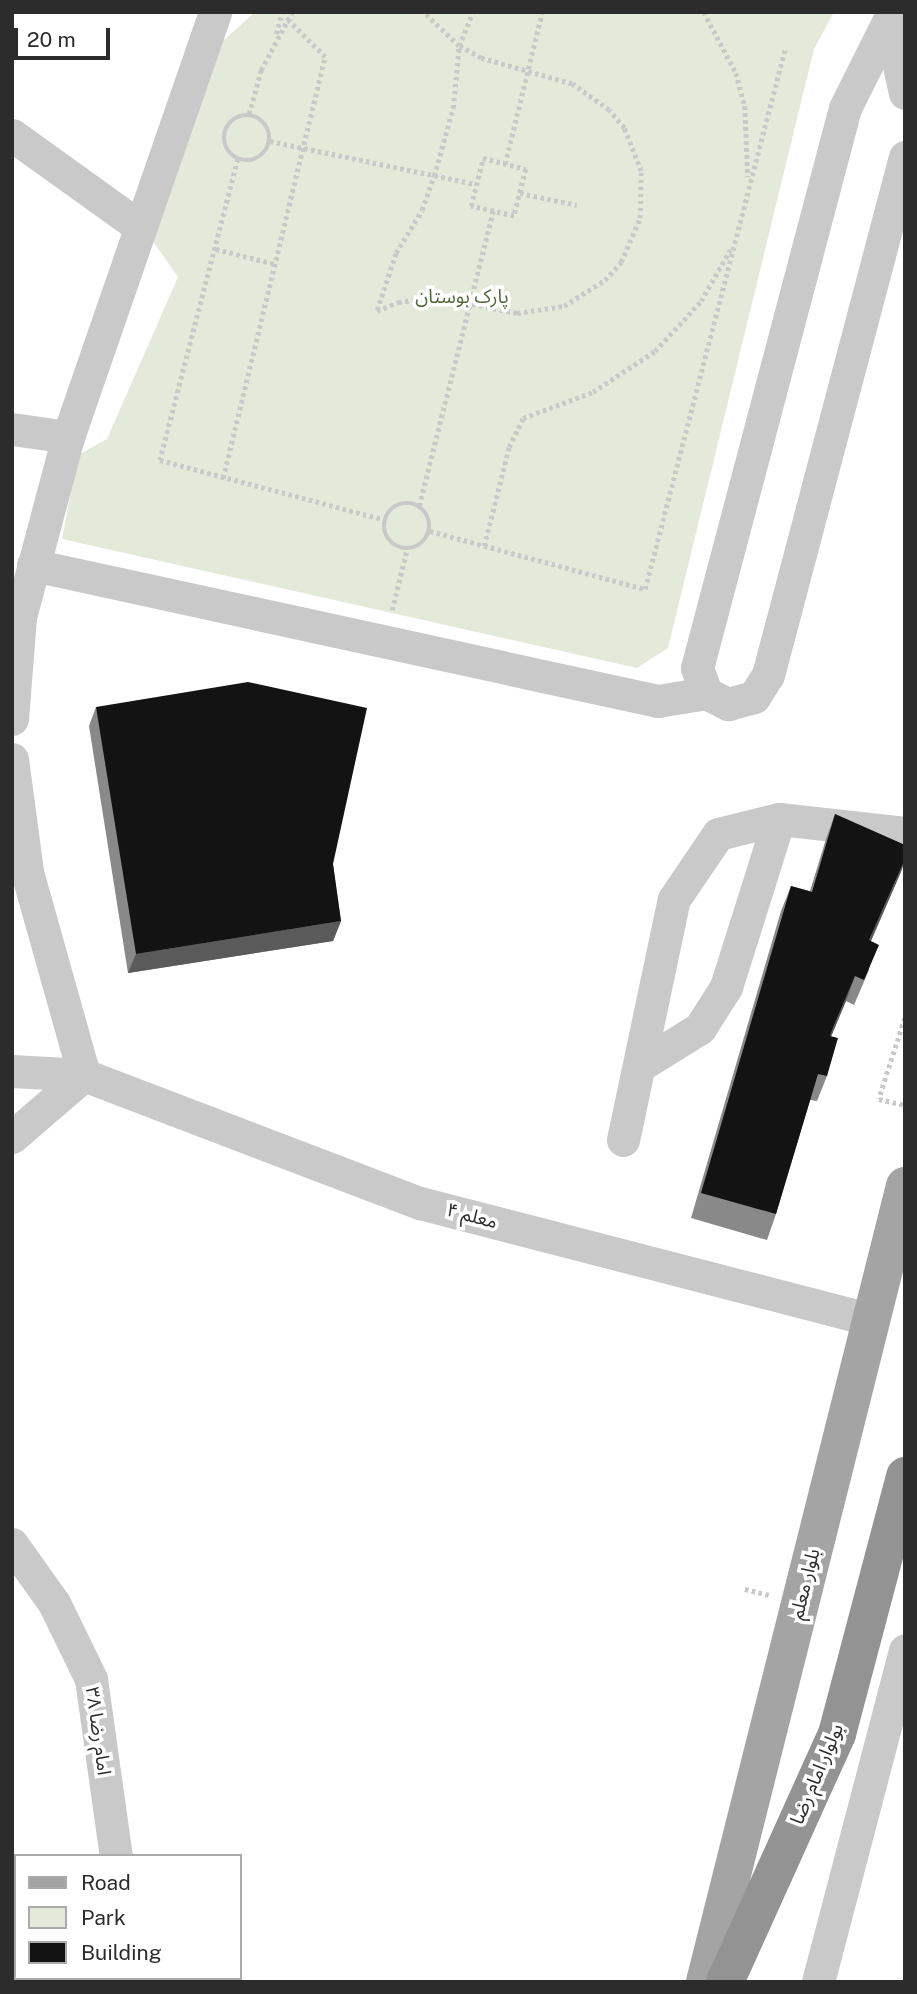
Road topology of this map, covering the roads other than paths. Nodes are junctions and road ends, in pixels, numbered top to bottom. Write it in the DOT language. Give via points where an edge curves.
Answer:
graph roads {
  1 [pos="215,12"];
  2 [pos="890,16"];
  3 [pos="905,93"];
  4 [pos="12,135"];
  5 [pos="905,157"];
  6 [pos="140,227"];
  7 [pos="12,429"];
  8 [pos="68,437"];
  9 [pos="33,565"];
  10 [pos="706,693"];
  11 [pos="12,719"];
  12 [pos="12,759"];
  13 [pos="779,819"];
  14 [pos="905,832"];
  15 [pos="639,1066"];
  16 [pos="12,1071"];
  17 [pos="84,1075"];
  18 [pos="12,1137"];
  19 [pos="623,1140"];
  20 [pos="905,1186"];
  21 [pos="872,1320"];
  22 [pos="905,1476"];
  23 [pos="12,1544"];
  24 [pos="905,1650"];
  25 [pos="837,1734"];
  26 [pos="881,1742"];
  27 [pos="116,1854"];
  28 [pos="705,1982"];
  29 [pos="725,1982"];
  30 [pos="818,1982"];
  1 -- 6 [label="street"];
  2 -- 3 [label="street"];
  2 -- 10 [label="street" via="841,121 697,668"];
  4 -- 6 [label="street"];
  5 -- 10 [label="street" via="768,675 754,697 728,705"];
  6 -- 8 [label="street"];
  7 -- 8 [label="street"];
  8 -- 9 [label="street"];
  9 -- 10 [label="street" via="658,701"];
  9 -- 11 [label="street" via="20,617"];
  12 -- 17 [label="street" via="27,872"];
  13 -- 14 [label="street"];
  13 -- 15 [label="street" via="726,987 700,1028"];
  13 -- 15 [label="street" via="718,834 674,899"];
  15 -- 19 [label="street"];
  16 -- 17 [label="street, معلم ۴"];
  17 -- 18 [label="street"];
  17 -- 21 [label="street, معلم ۴" via="420,1203"];
  20 -- 21 [label="main road, بلوار معلم"];
  21 -- 28 [label="main road, بلوار معلم"];
  22 -- 25 [label="highway, بولوار امام رضا"];
  23 -- 27 [label="street, امام رضا ۳۸" via="54,1603 91,1679"];
  24 -- 26 [label="street"];
  25 -- 26 [label="street" via="858,1732"];
  25 -- 29 [label="highway, بولوار امام رضا"];
  26 -- 30 [label="street"];
}
